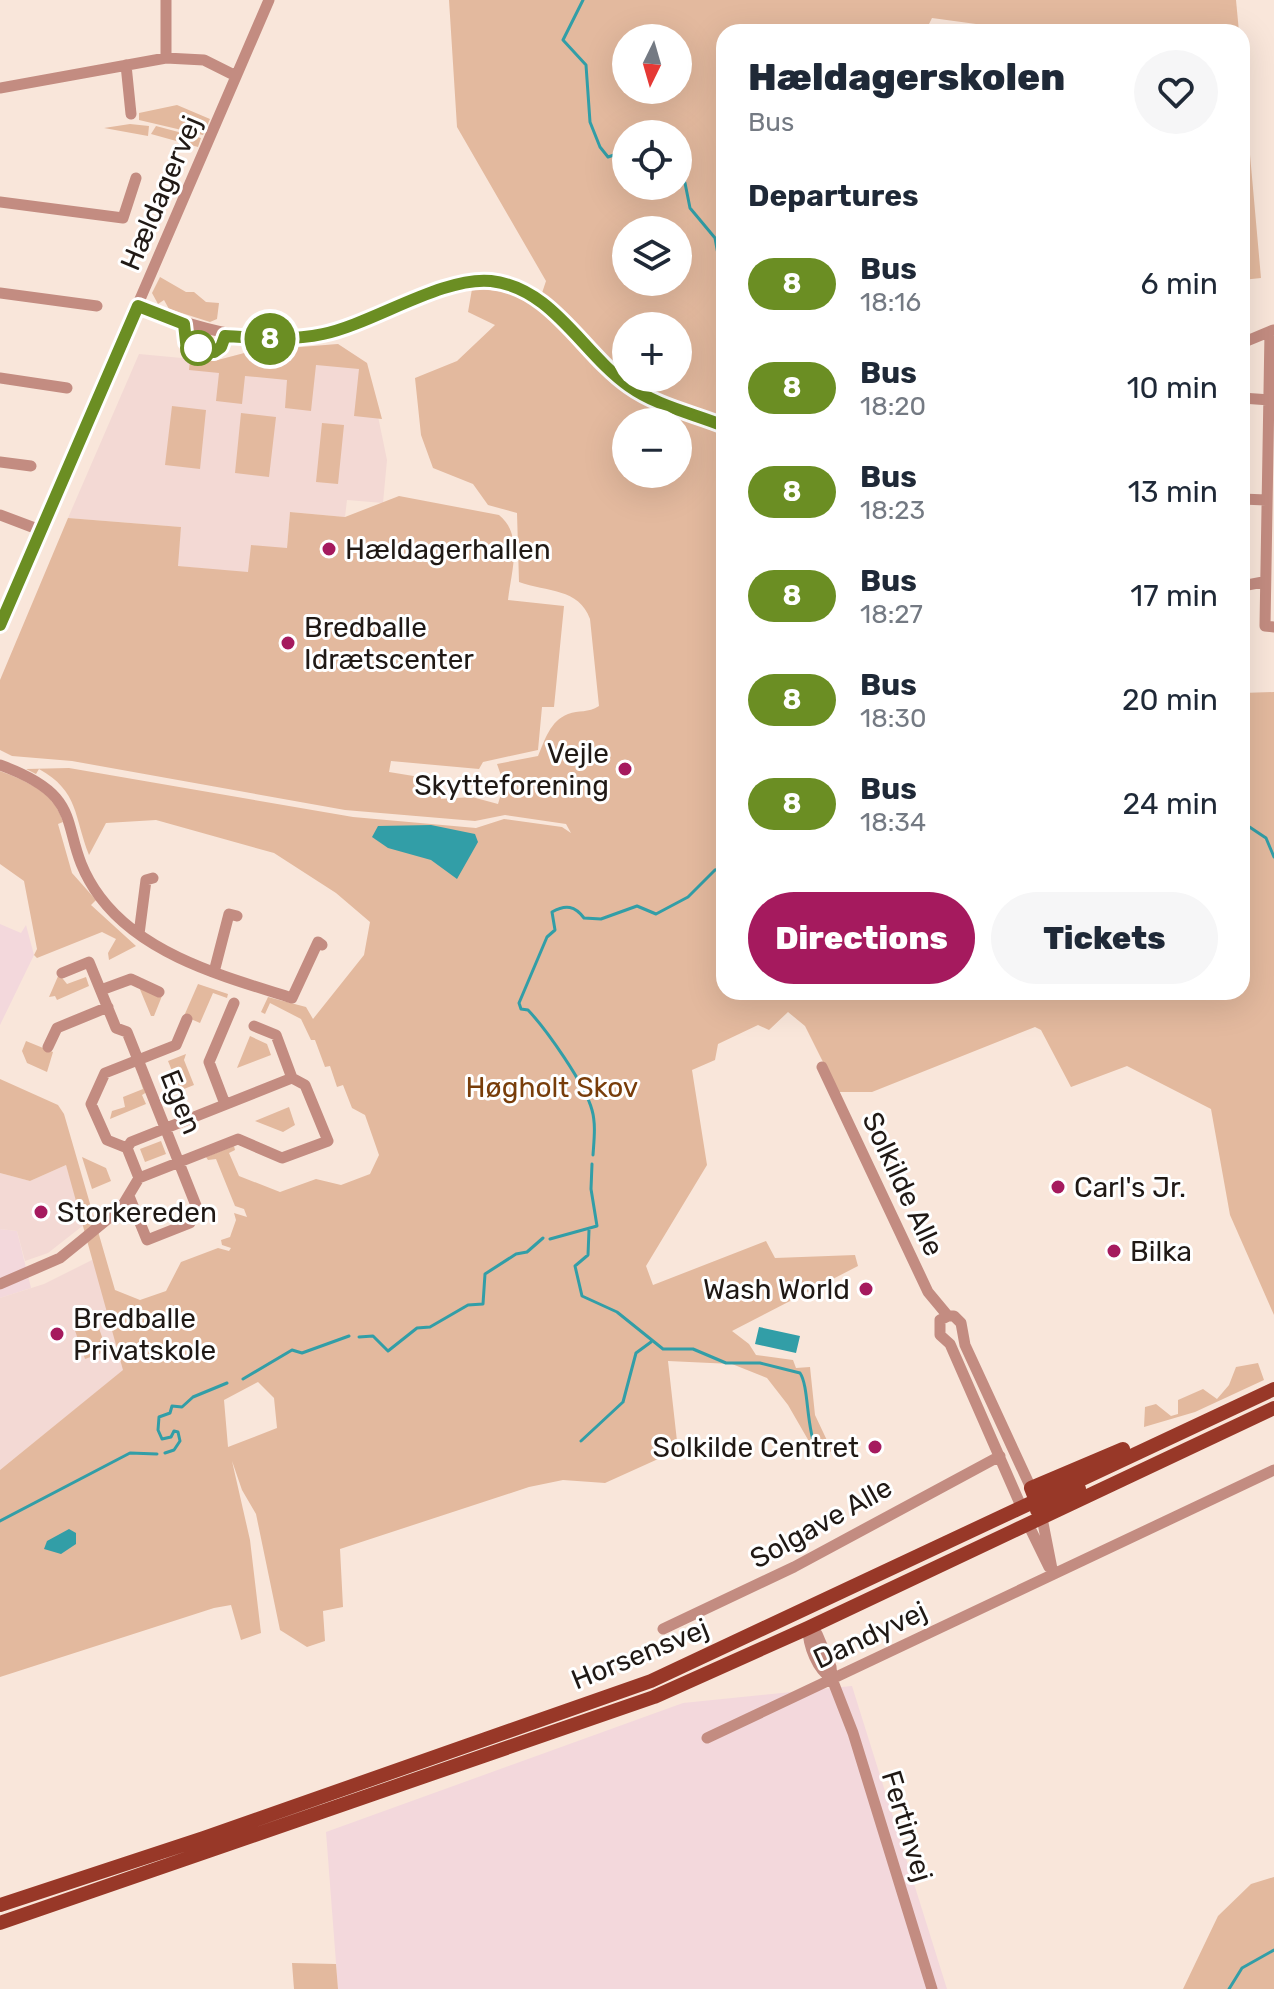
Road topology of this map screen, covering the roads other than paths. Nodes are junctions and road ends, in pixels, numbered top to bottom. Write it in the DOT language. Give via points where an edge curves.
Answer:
graph roads {
  1 [pos="166,0"];
  2 [pos="269,0"];
  3 [pos="166,58"];
  4 [pos="126,65"];
  5 [pos="236,76"];
  6 [pos="0,88"];
  7 [pos="131,114"];
  8 [pos="136,178"];
  9 [pos="0,202"];
  10 [pos="0,293"];
  11 [pos="97,306"];
  12 [pos="138,306"];
  13 [pos="1272,331"];
  14 [pos="1250,340"];
  15 [pos="0,378"];
  16 [pos="1272,383"];
  17 [pos="67,388"];
  18 [pos="1250,399"];
  19 [pos="1270,400"];
  20 [pos="716,423"];
  21 [pos="0,462"];
  22 [pos="31,466"];
  23 [pos="1271,468"];
  24 [pos="1250,499"];
  25 [pos="1266,500"];
  26 [pos="0,515"];
  27 [pos="40,530"];
  28 [pos="1269,548"];
  29 [pos="1263,582"];
  30 [pos="1250,584"];
  31 [pos="0,624"];
  32 [pos="1274,627"];
  33 [pos="0,765"];
  34 [pos="153,878"];
  35 [pos="237,916"];
  36 [pos="139,934"];
  37 [pos="322,945"];
  38 [pos="214,972"];
  39 [pos="62,973"];
  40 [pos="101,990"];
  41 [pos="159,992"];
  42 [pos="234,1003"];
  43 [pos="108,1007"];
  44 [pos="187,1019"];
  45 [pos="254,1026"];
  46 [pos="48,1047"];
  47 [pos="139,1059"];
  48 [pos="822,1067"];
  49 [pos="292,1078"];
  50 [pos="225,1104"];
  51 [pos="165,1128"];
  52 [pos="127,1148"];
  53 [pos="180,1162"];
  54 [pos="139,1178"];
  55 [pos="129,1196"];
  56 [pos="0,1284"];
  57 [pos="944,1318"];
  58 [pos="1274,1389"];
  59 [pos="1272,1408"];
  60 [pos="1171,1438"];
  61 [pos="1000,1456"];
  62 [pos="1274,1470"];
  63 [pos="1031,1508"];
  64 [pos="910,1561"];
  65 [pos="1053,1574"];
  66 [pos="800,1613"];
  67 [pos="663,1629"];
  68 [pos="808,1634"];
  69 [pos="832,1679"];
  70 [pos="707,1738"];
  71 [pos="0,1905"];
  72 [pos="0,1923"];
  73 [pos="932,1989"];
  1 -- 3 [label="street"];
  2 -- 5 [label="street, Hældagervej"];
  3 -- 4 [label="street"];
  3 -- 5 [label="street" via="204,60"];
  4 -- 6 [label="street"];
  4 -- 7 [label="street"];
  5 -- 12 [label="street, Hældagervej"];
  8 -- 9 [label="street" via="123,218"];
  10 -- 11 [label="street"];
  12 -- 20 [label="street" via="225,336 290,338 323,334 428,296 488,281 536,297 630,387"];
  12 -- 27 [label="street, Hældagervej"];
  13 -- 14 [label="street"];
  13 -- 16 [label="street"];
  15 -- 17 [label="street"];
  16 -- 19 [label="street"];
  18 -- 19 [label="street"];
  19 -- 23 [label="street"];
  21 -- 22 [label="street"];
  23 -- 25 [label="street"];
  24 -- 25 [label="street"];
  25 -- 28 [label="street"];
  26 -- 27 [label="street"];
  27 -- 31 [label="street, Hældagervej"];
  28 -- 29 [label="street"];
  29 -- 30 [label="street"];
  29 -- 32 [label="street" via="1265,626"];
  33 -- 36 [label="street" via="30,776 59,797 78,858 100,897"];
  34 -- 36 [label="street" via="146,880"];
  35 -- 38 [label="street" via="229,914"];
  36 -- 38 [label="street"];
  37 -- 38 [label="street" via="318,942 292,998"];
  39 -- 40 [label="street, Egen" via="89,962"];
  40 -- 41 [label="street" via="131,979"];
  40 -- 43 [label="street, Egen"];
  42 -- 50 [label="street" via="209,1062"];
  43 -- 46 [label="street" via="57,1028"];
  43 -- 47 [label="street, Egen"];
  44 -- 47 [label="street, Egen" via="176,1045"];
  45 -- 49 [label="street" via="276,1035"];
  47 -- 51 [label="street, Egen"];
  47 -- 52 [label="street" via="105,1073 91,1104 107,1140"];
  48 -- 57 [label="street, Solkilde Alle"];
  49 -- 50 [label="street"];
  49 -- 53 [label="street" via="305,1085 328,1141 282,1158 238,1139"];
  50 -- 51 [label="street"];
  51 -- 52 [label="street"];
  51 -- 53 [label="street, Egen"];
  52 -- 54 [label="street"];
  53 -- 54 [label="street"];
  53 -- 55 [label="street, Egen" via="197,1208 190,1223 147,1240"];
  54 -- 55 [label="street"];
  55 -- 56 [label="street" via="60,1258"];
  57 -- 61 [label="street, Solkilde Alle" via="940,1335 950,1344"];
  57 -- 63 [label="street, Solkilde Alle" via="954,1316 961,1323 965,1345"];
  58 -- 60 [label="main road, Horsensvej"];
  59 -- 63 [label="main road, Horsensvej"];
  60 -- 63 [label="main road, Horsensvej"];
  60 -- 63 [label="main road" via="1148,1440"];
  61 -- 63 [label="street, Solkilde Alle"];
  61 -- 67 [label="street, Solgave Alle" via="794,1567"];
  62 -- 65 [label="street, Dandyvej"];
  63 -- 64 [label="main road, Horsensvej"];
  63 -- 65 [label="street"];
  63 -- 68 [label="main road, Horsensvej" via="945,1563"];
  64 -- 66 [label="main road, Horsensvej"];
  64 -- 68 [label="main road" via="889,1579 820,1611 810,1619"];
  65 -- 69 [label="street, Dandyvej"];
  66 -- 68 [label="main road"];
  66 -- 71 [label="main road, Horsensvej" via="651,1681 564,1713"];
  68 -- 69 [label="street, Fertinvej" via="820,1640"];
  68 -- 72 [label="main road, Horsensvej" via="555,1734"];
  69 -- 70 [label="street, Dandyvej"];
  69 -- 73 [label="street, Fertinvej"];
}
